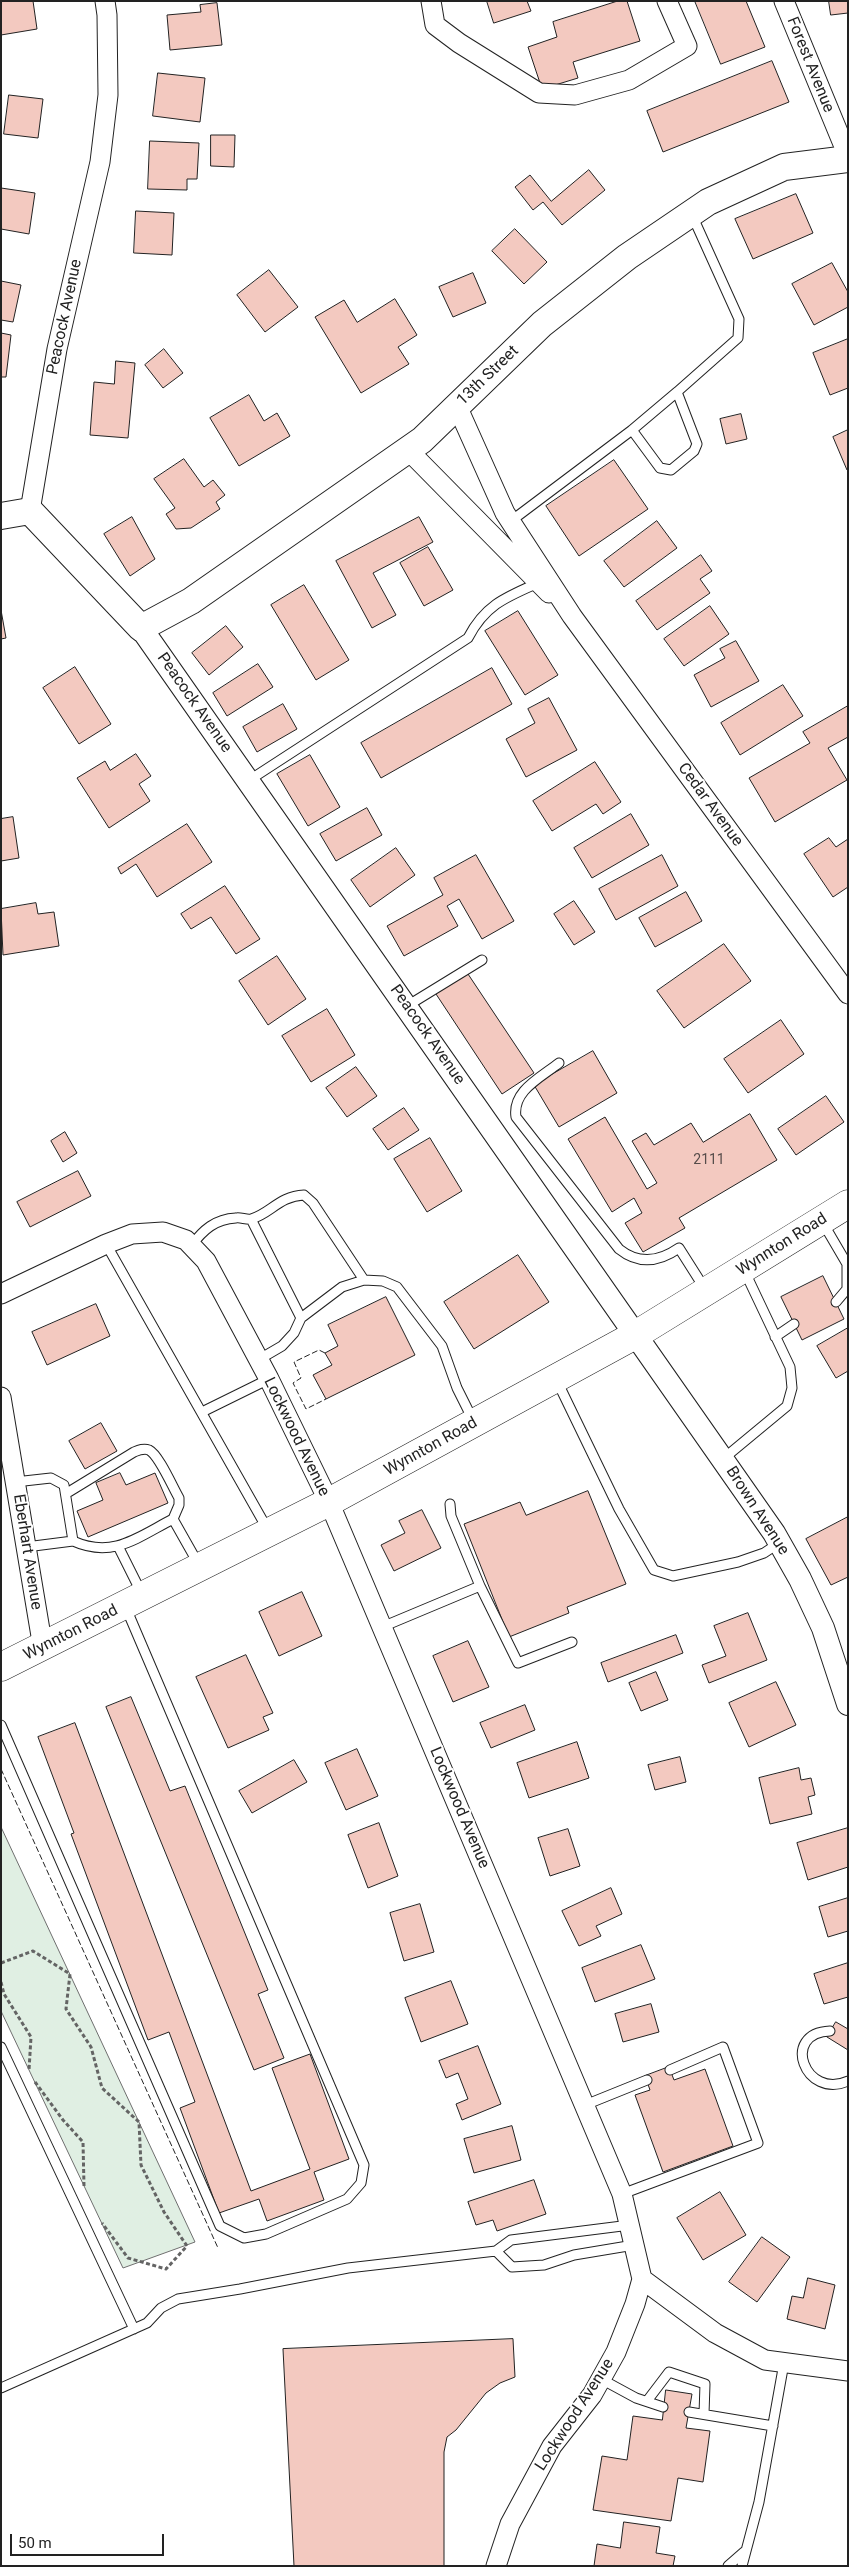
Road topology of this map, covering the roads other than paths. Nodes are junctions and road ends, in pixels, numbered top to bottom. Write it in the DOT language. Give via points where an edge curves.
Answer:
graph roads {
  1 [pos="105,1"];
  2 [pos="431,1"];
  3 [pos="667,1"];
  4 [pos="784,1"];
  5 [pos="848,157"];
  6 [pos="691,213"];
  7 [pos="677,392"];
  8 [pos="457,406"];
  9 [pos="632,430"];
  10 [pos="408,450"];
  11 [pos="30,511"];
  12 [pos="1,516"];
  13 [pos="511,521"];
  14 [pos="538,583"];
  15 [pos="572,616"];
  16 [pos="142,628"];
  17 [pos="248,781"];
  18 [pos="482,960"];
  19 [pos="848,994"];
  20 [pos="407,1006"];
  21 [pos="559,1063"];
  22 [pos="848,1204"];
  23 [pos="251,1219"];
  24 [pos="822,1220"];
  25 [pos="106,1244"];
  26 [pos="192,1246"];
  27 [pos="743,1268"];
  28 [pos="364,1280"];
  29 [pos="707,1291"];
  30 [pos="1,1294"];
  31 [pos="836,1302"];
  32 [pos="301,1318"];
  33 [pos="794,1324"];
  34 [pos="637,1334"];
  35 [pos="776,1337"];
  36 [pos="258,1360"];
  37 [pos="556,1378"];
  38 [pos="269,1379"];
  39 [pos="1,1397"];
  40 [pos="202,1412"];
  41 [pos="474,1423"];
  42 [pos="723,1459"];
  43 [pos="16,1482"];
  44 [pos="66,1493"];
  45 [pos="329,1502"];
  46 [pos="450,1504"];
  47 [pos="173,1519"];
  48 [pos="270,1532"];
  49 [pos="73,1541"];
  50 [pos="780,1543"];
  51 [pos="118,1546"];
  52 [pos="26,1547"];
  53 [pos="201,1567"];
  54 [pos="480,1586"];
  55 [pos="134,1601"];
  56 [pos="382,1627"];
  57 [pos="572,1642"];
  58 [pos="43,1648"];
  59 [pos="2,1664"];
  60 [pos="848,1704"];
  61 [pos="1,1725"];
  62 [pos="830,2032"];
  63 [pos="1,2046"];
  64 [pos="670,2070"];
  65 [pos="647,2080"];
  66 [pos="848,2081"];
  67 [pos="585,2105"];
  68 [pos="622,2194"];
  69 [pos="630,2225"];
  70 [pos="634,2246"];
  71 [pos="496,2251"];
  72 [pos="642,2279"];
  73 [pos="134,2329"];
  74 [pos="784,2362"];
  75 [pos="848,2371"];
  76 [pos="601,2380"];
  77 [pos="1,2388"];
  78 [pos="647,2401"];
  79 [pos="664,2407"];
  80 [pos="689,2412"];
  81 [pos="704,2414"];
  82 [pos="773,2426"];
  83 [pos="744,2552"];
  84 [pos="496,2566"];
  85 [pos="728,2566"];
  86 [pos="742,2566"];
  1 -- 11 [label="street, Peacock Avenue" via="108,95 100,162 57,349"];
  2 -- 3 [label="street" via="435,25 460,43 539,93 575,95 629,80 687,46"];
  4 -- 5 [label="street, Forest Avenue"];
  5 -- 6 [label="main road, 13th Street" via="784,167"];
  6 -- 7 [label="lane" via="739,319 740,330 738,338"];
  6 -- 8 [label="main road, 13th Street" via="627,257 542,324"];
  7 -- 9 [label="lane"];
  7 -- 9 [label="lane" via="697,444 694,451 670,470 660,468"];
  8 -- 10 [label="main road, 13th Street"];
  8 -- 13 [label="street"];
  9 -- 13 [label="lane"];
  10 -- 14 [label="street"];
  10 -- 16 [label="main road, 13th Street" via="191,601"];
  11 -- 12 [label="main road"];
  11 -- 16 [label="main road, Peacock Avenue"];
  13 -- 15 [label="street"];
  14 -- 15 [label="street"];
  14 -- 17 [label="lane" via="504,598 478,619 468,638"];
  15 -- 19 [label="street, Cedar Avenue"];
  16 -- 17 [label="street, Peacock Avenue"];
  17 -- 20 [label="street, Peacock Avenue"];
  18 -- 20 [label="lane"];
  20 -- 34 [label="street, Peacock Avenue"];
  21 -- 29 [label="lane" via="519,1094 516,1117 619,1249 628,1256 647,1261 664,1258 679,1248"];
  22 -- 24 [label="main road, Wynnton Road"];
  23 -- 26 [label="lane" via="227,1218 215,1222"];
  23 -- 28 [label="lane" via="291,1196 304,1195 313,1203"];
  23 -- 32 [label="lane"];
  24 -- 27 [label="main road, Wynnton Road"];
  24 -- 31 [label="lane" via="847,1264 847,1288"];
  25 -- 26 [label="street, Lockwood Avenue" via="132,1234 163,1232 186,1240"];
  25 -- 30 [label="street, Lockwood Avenue"];
  25 -- 40 [label="lane"];
  26 -- 36 [label="street, Lockwood Avenue" via="206,1261"];
  27 -- 29 [label="main road, Wynnton Road"];
  27 -- 35 [label="lane"];
  28 -- 32 [label="lane" via="342,1287"];
  28 -- 41 [label="lane" via="383,1281 397,1288 442,1346"];
  29 -- 34 [label="main road, Wynnton Road"];
  32 -- 36 [label="lane" via="294,1333 282,1346"];
  33 -- 35 [label="lane"];
  34 -- 37 [label="main road, Wynnton Road"];
  34 -- 42 [label="street, Brown Avenue"];
  35 -- 42 [label="lane" via="790,1367 792,1388 787,1406"];
  36 -- 38 [label="street, Lockwood Avenue"];
  37 -- 41 [label="main road, Wynnton Road"];
  37 -- 50 [label="lane" via="619,1509 654,1570 673,1576 738,1562 764,1553"];
  38 -- 40 [label="lane"];
  38 -- 45 [label="street, Lockwood Avenue"];
  39 -- 43 [label="street, Eberhart Avenue"];
  40 -- 48 [label="lane"];
  41 -- 45 [label="main road, Wynnton Road"];
  42 -- 50 [label="street, Brown Avenue"];
  43 -- 44 [label="lane" via="51,1478 64,1485"];
  43 -- 52 [label="street, Eberhart Avenue"];
  44 -- 47 [label="lane" via="134,1452 150,1450 179,1498"];
  44 -- 49 [label="lane"];
  45 -- 48 [label="main road, Wynnton Road"];
  45 -- 56 [label="street, Lockwood Avenue"];
  46 -- 54 [label="lane" via="451,1516"];
  47 -- 51 [label="lane"];
  47 -- 53 [label="lane"];
  48 -- 53 [label="main road, Wynnton Road"];
  49 -- 51 [label="lane" via="89,1548"];
  49 -- 52 [label="lane"];
  50 -- 60 [label="street, Brown Avenue" via="823,1628"];
  51 -- 55 [label="lane"];
  52 -- 58 [label="street, Eberhart Avenue"];
  53 -- 55 [label="main road, Wynnton Road"];
  54 -- 56 [label="lane"];
  54 -- 57 [label="lane" via="518,1663"];
  55 -- 58 [label="main road, Wynnton Road"];
  55 -- 61 [label="lane" via="364,2165 361,2183 347,2198 266,2234 244,2238 220,2226"];
  56 -- 67 [label="street, Lockwood Avenue"];
  58 -- 59 [label="main road, Wynnton Road"];
  62 -- 66 [label="lane" via="820,2032 803,2046 802,2058 807,2073 818,2082 840,2084"];
  63 -- 73 [label="lane"];
  64 -- 68 [label="lane" via="723,2047 758,2143"];
  65 -- 67 [label="lane"];
  67 -- 68 [label="street, Lockwood Avenue"];
  68 -- 69 [label="street, Lockwood Avenue"];
  69 -- 70 [label="street, Lockwood Avenue"];
  69 -- 71 [label="lane" via="511,2240"];
  70 -- 71 [label="lane" via="574,2255 544,2265 512,2267"];
  70 -- 72 [label="street, Lockwood Avenue"];
  71 -- 73 [label="lane" via="348,2268 178,2299"];
  72 -- 74 [label="street" via="740,2348 765,2360"];
  72 -- 76 [label="street, Lockwood Avenue" via="616,2352"];
  73 -- 77 [label="lane"];
  74 -- 75 [label="street"];
  74 -- 82 [label="lane"];
  76 -- 78 [label="lane"];
  76 -- 84 [label="street, Lockwood Avenue" via="552,2446 510,2524"];
  78 -- 79 [label="lane"];
  78 -- 81 [label="lane" via="669,2372 704,2384"];
  80 -- 81 [label="lane"];
  81 -- 82 [label="lane"];
  82 -- 83 [label="lane" via="759,2502"];
  83 -- 85 [label="lane"];
  83 -- 86 [label="lane"];
}
